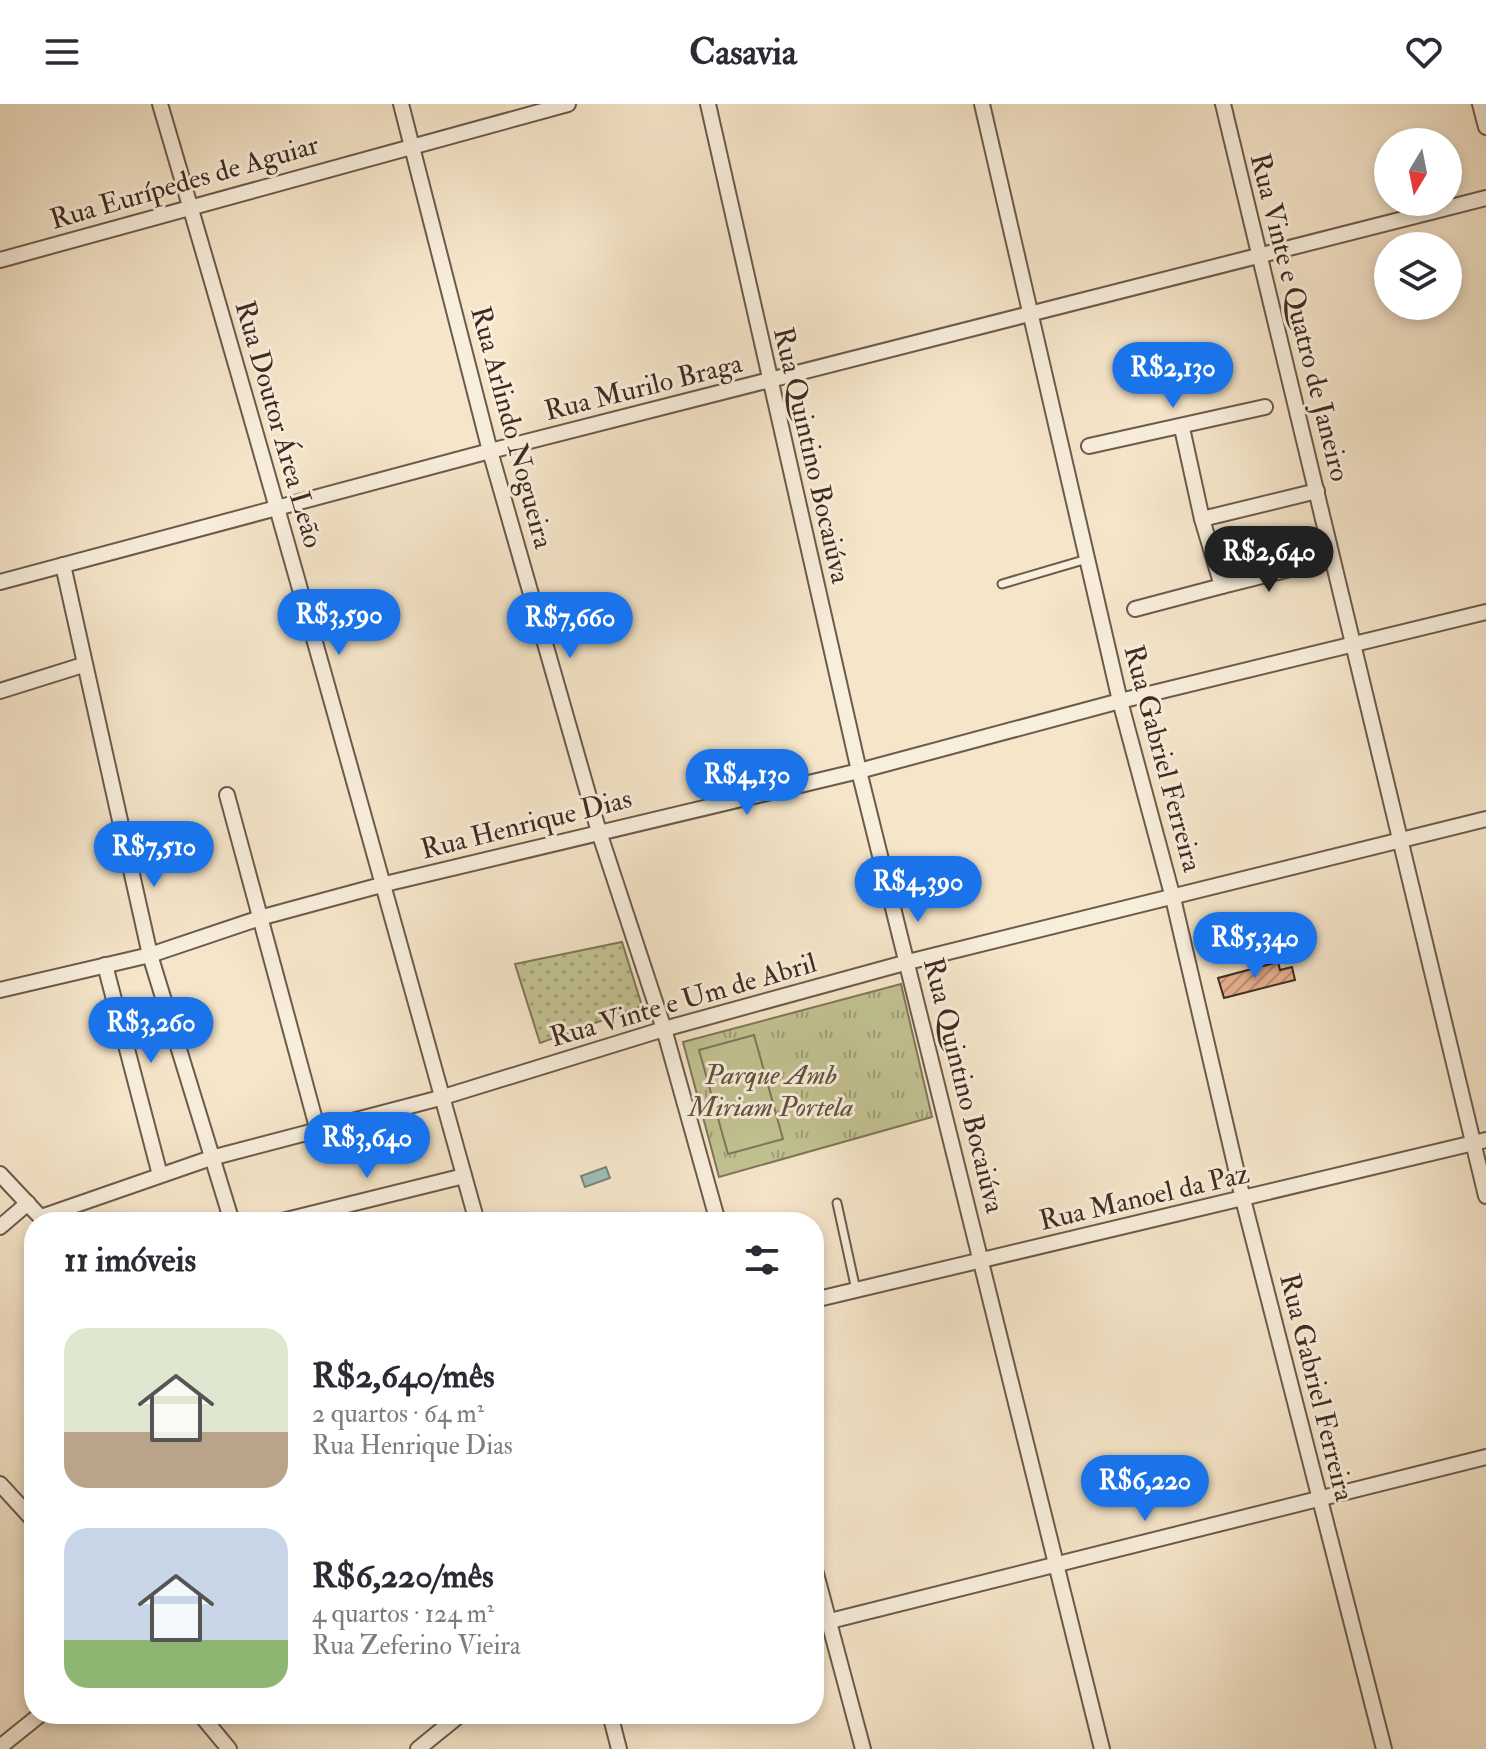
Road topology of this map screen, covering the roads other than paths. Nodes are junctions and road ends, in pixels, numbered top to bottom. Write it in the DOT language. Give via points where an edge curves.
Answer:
graph roads {
  1 [pos="160,104"];
  2 [pos="401,104"];
  3 [pos="568,104"];
  4 [pos="708,104"];
  5 [pos="982,104"];
  6 [pos="1223,104"];
  7 [pos="1480,104"];
  8 [pos="1486,127"];
  9 [pos="413,145"];
  10 [pos="1486,198"];
  11 [pos="191,206"];
  12 [pos="1261,257"];
  13 [pos="0,260"];
  14 [pos="1029,315"];
  15 [pos="768,381"];
  16 [pos="1265,407"];
  17 [pos="1182,428"];
  18 [pos="1089,446"];
  19 [pos="490,451"];
  20 [pos="1317,491"];
  21 [pos="277,507"];
  22 [pos="1202,519"];
  23 [pos="1087,559"];
  24 [pos="63,565"];
  25 [pos="1306,565"];
  26 [pos="0,582"];
  27 [pos="1002,584"];
  28 [pos="1222,586"];
  29 [pos="1135,609"];
  30 [pos="1486,612"];
  31 [pos="1353,645"];
  32 [pos="83,665"];
  33 [pos="0,691"];
  34 [pos="1120,701"];
  35 [pos="859,771"];
  36 [pos="227,795"];
  37 [pos="1486,819"];
  38 [pos="599,832"];
  39 [pos="1402,839"];
  40 [pos="385,884"];
  41 [pos="1173,898"];
  42 [pos="263,917"];
  43 [pos="150,955"];
  44 [pos="908,962"];
  45 [pos="105,965"];
  46 [pos="0,990"];
  47 [pos="664,1029"];
  48 [pos="440,1098"];
  49 [pos="318,1131"];
  50 [pos="1480,1142"];
  51 [pos="211,1158"];
  52 [pos="0,1174"];
  53 [pos="160,1175"];
  54 [pos="464,1176"];
  55 [pos="1486,1196"];
  56 [pos="1243,1199"];
  57 [pos="28,1203"];
  58 [pos="837,1203"];
  59 [pos="36,1212"];
  60 [pos="64,1212"];
  61 [pos="229,1212"];
  62 [pos="318,1212"];
  63 [pos="474,1212"];
  64 [pos="715,1212"];
  65 [pos="0,1227"];
  66 [pos="981,1261"];
  67 [pos="856,1290"];
  68 [pos="824,1298"];
  69 [pos="1486,1457"];
  70 [pos="0,1484"];
  71 [pos="1320,1499"];
  72 [pos="24,1510"];
  73 [pos="1056,1565"];
  74 [pos="824,1603"];
  75 [pos="829,1621"];
  76 [pos="824,1622"];
  77 [pos="29,1724"];
  78 [pos="208,1724"];
  79 [pos="449,1724"];
  80 [pos="613,1724"];
  81 [pos="0,1747"];
  82 [pos="229,1749"];
  83 [pos="418,1749"];
  84 [pos="619,1749"];
  85 [pos="863,1749"];
  86 [pos="1102,1749"];
  87 [pos="1384,1749"];
  1 -- 11 [label="street, Rua Doutor Área Leão"];
  2 -- 9 [label="street, Rua Arlindo Nogueira"];
  3 -- 9 [label="street, Rua Eurípedes de Aguiar"];
  4 -- 15 [label="street, Rua Quintino Bocaiúva"];
  5 -- 14 [label="street, Rua Gabriel Ferreira"];
  6 -- 12 [label="street, Rua Vinte e Quatro de Janeiro"];
  7 -- 8 [label="street"];
  9 -- 11 [label="street, Rua Eurípedes de Aguiar"];
  9 -- 19 [label="street, Rua Arlindo Nogueira"];
  10 -- 12 [label="street, Rua Murilo Braga"];
  11 -- 13 [label="street, Rua Eurípedes de Aguiar"];
  11 -- 21 [label="street, Rua Doutor Área Leão"];
  12 -- 14 [label="street, Rua Murilo Braga"];
  12 -- 20 [label="street, Rua Vinte e Quatro de Janeiro"];
  14 -- 15 [label="street, Rua Murilo Braga"];
  14 -- 23 [label="street, Rua Gabriel Ferreira"];
  15 -- 19 [label="street, Rua Murilo Braga"];
  15 -- 35 [label="street, Rua Quintino Bocaiúva"];
  16 -- 17 [label="street"];
  17 -- 18 [label="street"];
  17 -- 22 [label="street"];
  19 -- 21 [label="street, Rua Murilo Braga"];
  19 -- 38 [label="street, Rua Arlindo Nogueira"];
  20 -- 22 [label="street"];
  20 -- 31 [label="street, Rua Vinte e Quatro de Janeiro"];
  21 -- 24 [label="street, Rua Murilo Braga"];
  21 -- 40 [label="street, Rua Doutor Área Leão"];
  22 -- 28 [label="street"];
  23 -- 27 [label="lane"];
  23 -- 34 [label="street, Rua Gabriel Ferreira"];
  24 -- 26 [label="street, Rua Murilo Braga"];
  24 -- 32 [label="street"];
  25 -- 28 [label="street"];
  28 -- 29 [label="street"];
  30 -- 31 [label="street, Rua Henrique Dias"];
  31 -- 34 [label="street, Rua Henrique Dias"];
  31 -- 39 [label="street, Rua Vinte e Quatro de Janeiro"];
  32 -- 33 [label="street"];
  32 -- 43 [label="street"];
  34 -- 35 [label="street, Rua Henrique Dias"];
  34 -- 41 [label="street, Rua Gabriel Ferreira"];
  35 -- 38 [label="street, Rua Henrique Dias"];
  35 -- 44 [label="street, Rua Quintino Bocaiúva"];
  36 -- 42 [label="street"];
  37 -- 39 [label="street, Rua Vinte e Um de Abril"];
  38 -- 40 [label="street, Rua Henrique Dias"];
  38 -- 47 [label="street, Rua Arlindo Nogueira"];
  39 -- 41 [label="street, Rua Vinte e Um de Abril"];
  39 -- 50 [label="street, Rua Vinte e Quatro de Janeiro"];
  40 -- 42 [label="street, Rua Henrique Dias"];
  40 -- 48 [label="street, Rua Doutor Área Leão"];
  41 -- 44 [label="street, Rua Vinte e Um de Abril"];
  41 -- 56 [label="street, Rua Gabriel Ferreira"];
  42 -- 43 [label="street, Rua Henrique Dias"];
  42 -- 49 [label="street"];
  43 -- 45 [label="street, Rua Henrique Dias"];
  43 -- 51 [label="street"];
  44 -- 47 [label="street, Rua Vinte e Um de Abril"];
  44 -- 66 [label="street, Rua Quintino Bocaiúva"];
  45 -- 46 [label="street, Rua Henrique Dias"];
  45 -- 53 [label="street"];
  47 -- 48 [label="street, Rua Vinte e Um de Abril"];
  47 -- 64 [label="street, Rua Arlindo Nogueira"];
  48 -- 49 [label="street, Rua Vinte e Um de Abril"];
  48 -- 54 [label="street, Rua Doutor Área Leão"];
  49 -- 51 [label="street, Rua Vinte e Um de Abril"];
  50 -- 55 [label="street, Rua Vinte e Quatro de Janeiro"];
  50 -- 56 [label="street, Rua Manoel da Paz"];
  51 -- 53 [label="street, Rua Vinte e Um de Abril"];
  51 -- 61 [label="street"];
  52 -- 57 [label="street"];
  53 -- 60 [label="street, Rua Vinte e Um de Abril"];
  54 -- 62 [label="street"];
  54 -- 63 [label="street, Rua Doutor Área Leão"];
  56 -- 66 [label="street, Rua Manoel da Paz"];
  56 -- 71 [label="street, Rua Gabriel Ferreira"];
  57 -- 59 [label="street"];
  57 -- 65 [label="street"];
  58 -- 67 [label="lane"];
  66 -- 67 [label="street, Rua Manoel da Paz"];
  66 -- 73 [label="street, Rua Quintino Bocaiúva"];
  67 -- 68 [label="street, Rua Manoel da Paz"];
  69 -- 71 [label="street"];
  70 -- 72 [label="street"];
  71 -- 73 [label="street"];
  71 -- 87 [label="street, Rua Gabriel Ferreira"];
  73 -- 75 [label="street"];
  73 -- 86 [label="street, Rua Quintino Bocaiúva"];
  74 -- 75 [label="street"];
  75 -- 76 [label="street"];
  75 -- 85 [label="street"];
  77 -- 81 [label="street"];
  78 -- 82 [label="street"];
  79 -- 83 [label="street"];
  80 -- 84 [label="street"];
}
